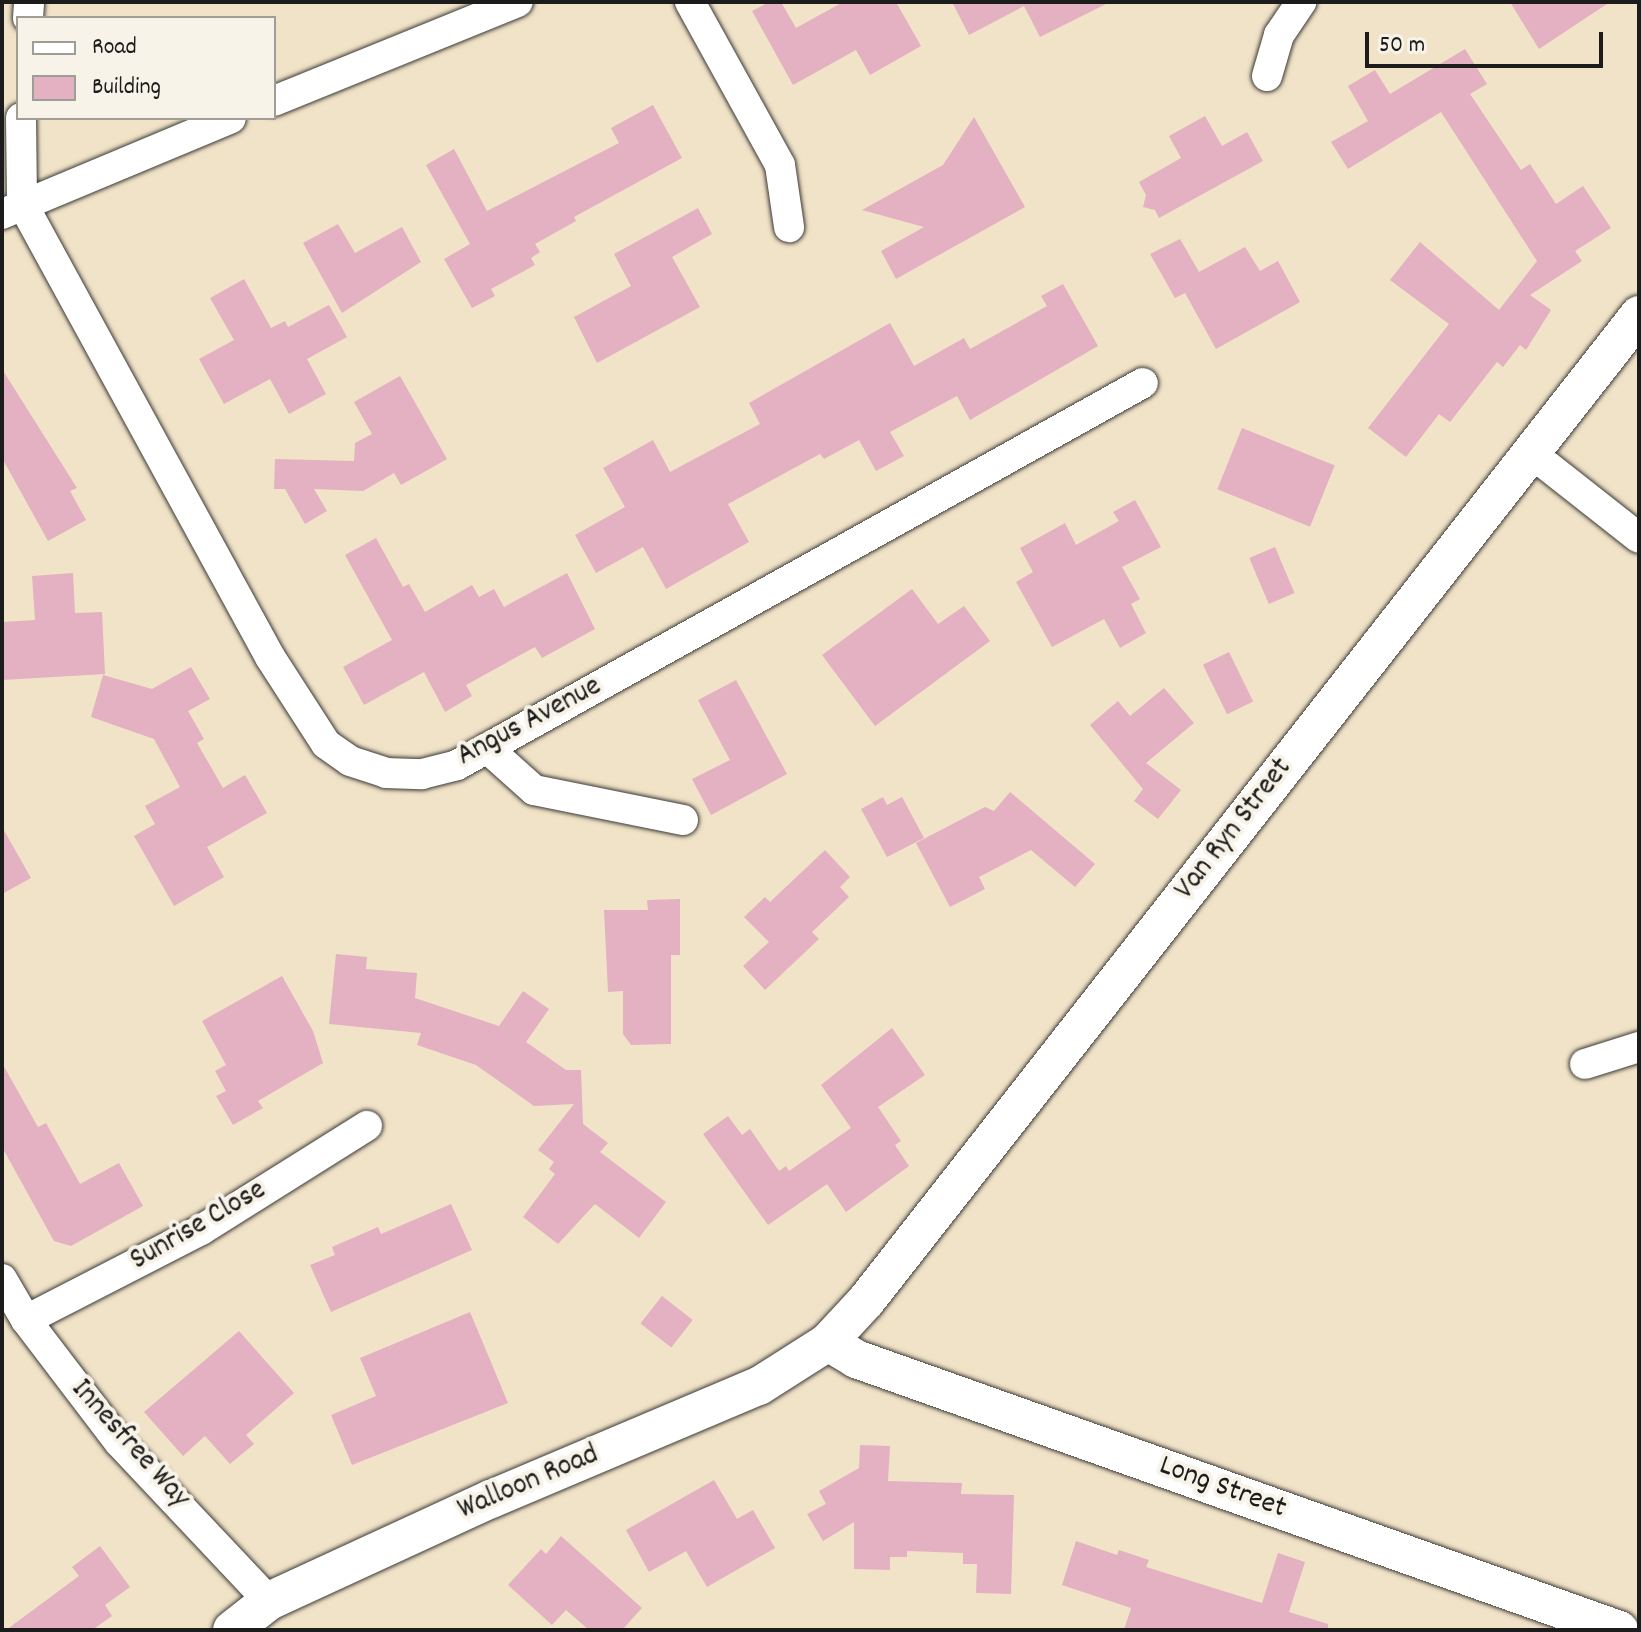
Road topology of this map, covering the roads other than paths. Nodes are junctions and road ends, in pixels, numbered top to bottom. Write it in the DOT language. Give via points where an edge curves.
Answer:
graph roads {
  1 [pos="518,2"];
  2 [pos="690,2"];
  3 [pos="1301,2"];
  4 [pos="1267,76"];
  5 [pos="276,100"];
  6 [pos="21,120"];
  7 [pos="226,120"];
  8 [pos="12,208"];
  9 [pos="789,227"];
  10 [pos="1639,315"];
  11 [pos="1143,383"];
  12 [pos="1531,453"];
  13 [pos="1639,538"];
  14 [pos="487,748"];
  15 [pos="683,820"];
  16 [pos="1639,1047"];
  17 [pos="1585,1064"];
  18 [pos="367,1126"];
  19 [pos="2,1279"];
  20 [pos="26,1320"];
  21 [pos="828,1342"];
  22 [pos="269,1601"];
  23 [pos="232,1630"];
  24 [pos="1619,1630"];
  1 -- 5 [label="street"];
  2 -- 9 [label="street" via="780,165"];
  3 -- 4 [label="street" via="1279,35"];
  6 -- 8 [label="street"];
  7 -- 8 [label="street"];
  8 -- 14 [label="street, Angus Avenue" via="270,657 326,744 350,761 386,773 422,774 457,765"];
  10 -- 12 [label="street, Van Ryn Street"];
  11 -- 14 [label="street, Angus Avenue"];
  12 -- 13 [label="street"];
  12 -- 21 [label="street, Van Ryn Street" via="866,1301"];
  14 -- 15 [label="street" via="534,790"];
  16 -- 17 [label="street"];
  18 -- 20 [label="street, Sunrise Close" via="201,1230"];
  19 -- 20 [label="street, Innesfree Way"];
  20 -- 22 [label="street, Innesfree Way" via="119,1442"];
  21 -- 22 [label="street, Walloon Road" via="737,1397 491,1499"];
  21 -- 24 [label="street, Long Street" via="856,1359"];
  22 -- 23 [label="street, Walloon Road"];
}
